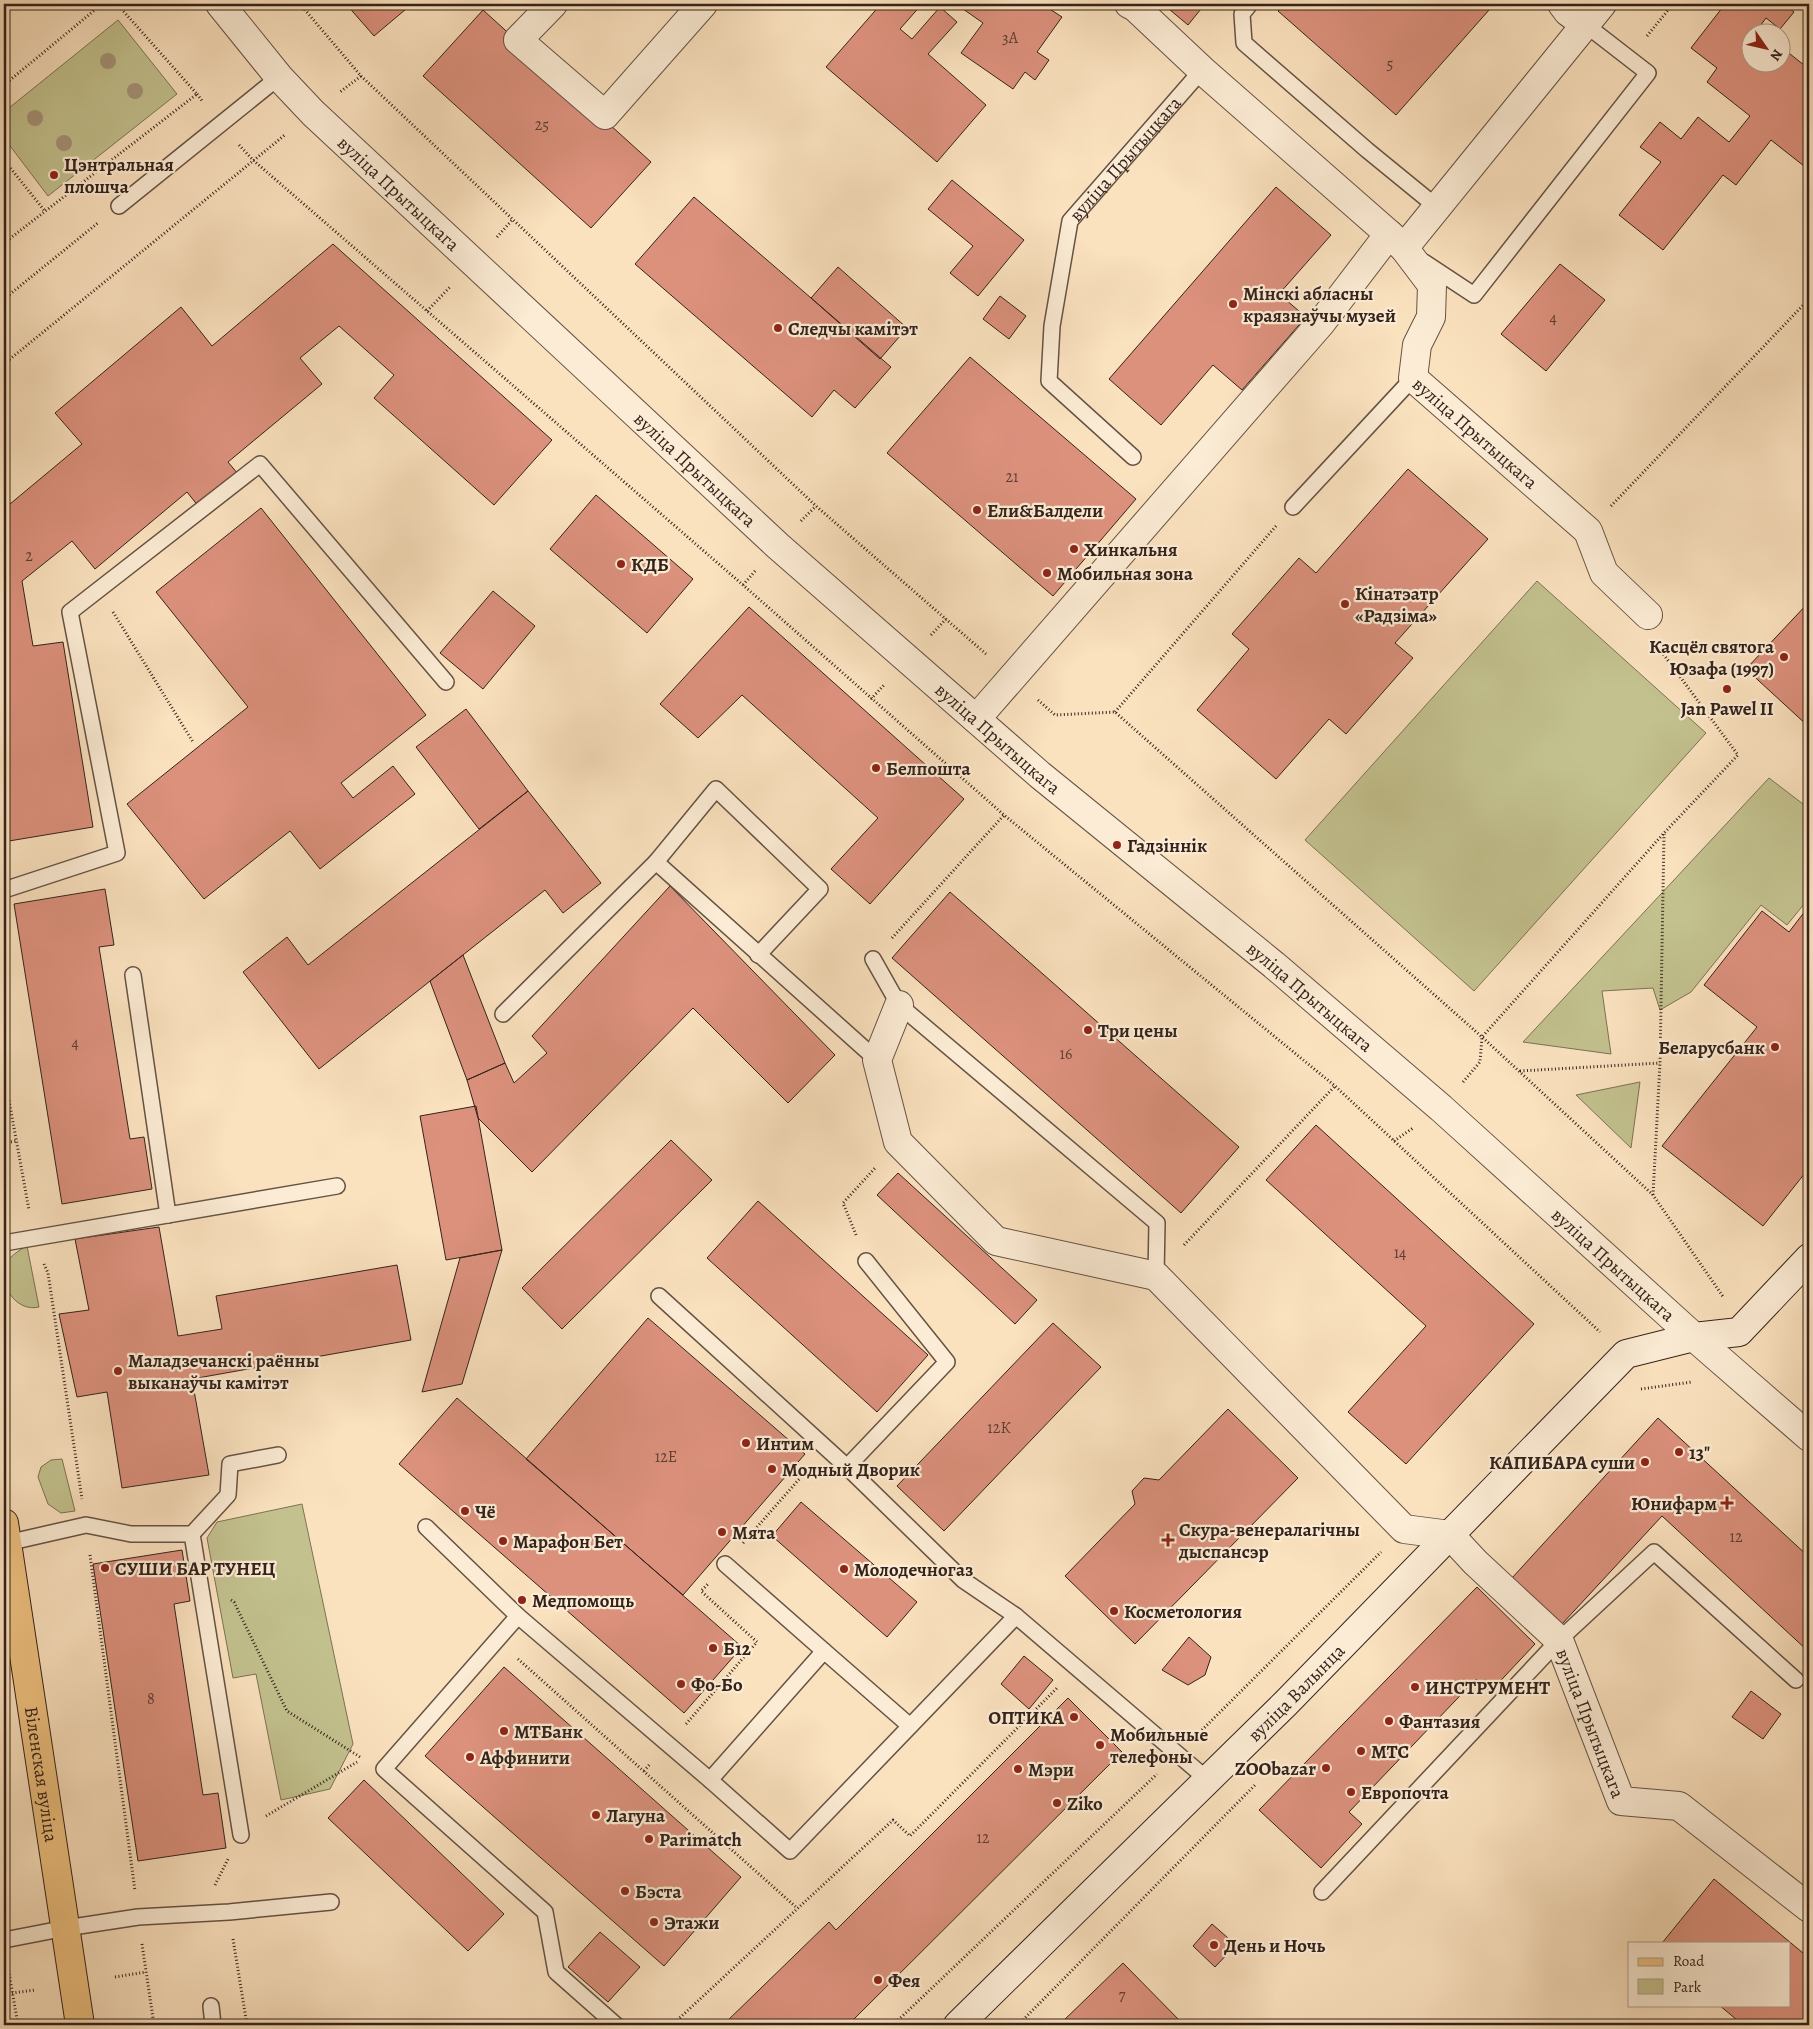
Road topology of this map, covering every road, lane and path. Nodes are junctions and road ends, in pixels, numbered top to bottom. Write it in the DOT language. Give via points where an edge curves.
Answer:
graph roads {
  1 [pos="39,4"];
  2 [pos="102,4"];
  3 [pos="117,4"];
  4 [pos="220,4"];
  5 [pos="300,4"];
  6 [pos="553,4"];
  7 [pos="703,4"];
  8 [pos="1129,4"];
  9 [pos="1250,4"];
  10 [pos="1562,4"];
  11 [pos="1602,4"];
  12 [pos="4,7"];
  13 [pos="1586,25"];
  14 [pos="1202,70"];
  15 [pos="361,76"];
  16 [pos="279,78"];
  17 [pos="4,85"];
  18 [pos="313,113"];
  19 [pos="234,139"];
  20 [pos="4,160"];
  21 [pos="253,160"];
  22 [pos="119,206"];
  23 [pos="1438,208"];
  24 [pos="44,210"];
  25 [pos="1396,241"];
  26 [pos="4,242"];
  27 [pos="1809,298"];
  28 [pos="4,299"];
  29 [pos="4,364"];
  30 [pos="1413,378"];
  31 [pos="1134,457"];
  32 [pos="1293,507"];
  33 [pos="1588,530"];
  34 [pos="120,605"];
  35 [pos="1648,615"];
  36 [pos="1661,651"];
  37 [pos="1013,677"];
  38 [pos="446,682"];
  39 [pos="1115,712"];
  40 [pos="976,719"];
  41 [pos="192,742"];
  42 [pos="1004,815"];
  43 [pos="1664,833"];
  44 [pos="656,862"];
  45 [pos="4,890"];
  46 [pos="758,955"];
  47 [pos="873,959"];
  48 [pos="133,975"];
  49 [pos="899,1006"];
  50 [pos="504,1014"];
  51 [pos="1482,1036"];
  52 [pos="877,1060"];
  53 [pos="1660,1063"];
  54 [pos="1519,1072"];
  55 [pos="1335,1086"];
  56 [pos="1441,1108"];
  57 [pos="16,1141"];
  58 [pos="898,1142"];
  59 [pos="4,1143"];
  60 [pos="337,1186"];
  61 [pos="1653,1195"];
  62 [pos="168,1215"];
  63 [pos="4,1243"];
  64 [pos="1809,1258"];
  65 [pos="866,1261"];
  66 [pos="1156,1276"];
  67 [pos="659,1296"];
  68 [pos="1728,1304"];
  69 [pos="1600,1332"];
  70 [pos="1694,1337"];
  71 [pos="1739,1375"];
  72 [pos="1638,1390"];
  73 [pos="1809,1437"];
  74 [pos="278,1455"];
  75 [pos="848,1467"];
  76 [pos="426,1527"];
  77 [pos="5,1533"];
  78 [pos="192,1534"];
  79 [pos="1450,1535"];
  80 [pos="725,1564"];
  81 [pos="202,1591"];
  82 [pos="518,1616"];
  83 [pos="1016,1616"];
  84 [pos="1559,1640"];
  85 [pos="497,1641"];
  86 [pos="824,1650"];
  87 [pos="1078,1668"];
  88 [pos="1796,1680"];
  89 [pos="910,1726"];
  90 [pos="710,1780"];
  91 [pos="1208,1780"];
  92 [pos="1260,1780"];
  93 [pos="241,1835"];
  94 [pos="214,1883"];
  95 [pos="1322,1892"];
  96 [pos="331,1902"];
  97 [pos="797,1908"];
  98 [pos="1809,1908"];
  99 [pos="229,1912"];
  100 [pos="66,1928"];
  101 [pos="4,1940"];
  102 [pos="6,1959"];
  103 [pos="146,1972"];
  104 [pos="115,1977"];
  105 [pos="35,1990"];
  106 [pos="12,1993"];
  107 [pos="210,2006"];
  108 [pos="18,2025"];
  109 [pos="80,2025"];
  110 [pos="213,2025"];
  111 [pos="246,2025"];
  112 [pos="616,2025"];
  113 [pos="672,2025"];
  114 [pos="958,2025"];
  115 [pos="1018,2025"];
  1 -- 12 [label="path"];
  2 -- 17 [label="path"];
  3 -- 24 [label="path" via="197,94"];
  4 -- 16 [label="street, вуліца Прытыцкага"];
  5 -- 15 [label="path"];
  6 -- 7 [label="street" via="518,40 605,115"];
  8 -- 14 [label="street, вуліца Прытыцкага"];
  9 -- 23 [label="lane" via="1242,14 1244,43"];
  10 -- 13 [label="street"];
  11 -- 13 [label="street"];
  13 -- 23 [label="street"];
  13 -- 25 [label="lane" via="1648,73 1474,295"];
  14 -- 25 [label="street, вуліца Прытыцкага"];
  14 -- 31 [label="lane, вуліца Прытыцкага" via="1070,221 1068,230 1052,326 1049,381"];
  15 -- 18 [label="path"];
  15 -- 37 [label="path" via="816,506"];
  16 -- 18 [label="street, вуліца Прытыцкага"];
  16 -- 22 [label="lane"];
  18 -- 21 [label="path"];
  18 -- 40 [label="street, вуліца Прытыцкага" via="778,546"];
  19 -- 21 [label="path"];
  20 -- 24 [label="path"];
  21 -- 29 [label="path"];
  21 -- 42 [label="path"];
  22 -- 28 [label="path"];
  23 -- 25 [label="street"];
  24 -- 26 [label="path"];
  25 -- 30 [label="street, вуліца Прытыцкага" via="1432,285 1431,317 1417,345"];
  25 -- 37 [label="street"];
  27 -- 33 [label="path"];
  30 -- 32 [label="lane"];
  30 -- 33 [label="street, вуліца Прытыцкага"];
  32 -- 39 [label="path"];
  33 -- 35 [label="street, вуліца Прытыцкага" via="1604,573"];
  34 -- 41 [label="path" via="113,612"];
  36 -- 43 [label="path" via="1738,755"];
  37 -- 39 [label="path" via="1055,715"];
  37 -- 40 [label="street"];
  38 -- 45 [label="lane" via="260,464 70,612 117,853"];
  39 -- 51 [label="path"];
  40 -- 56 [label="street, вуліца Прытыцкага" via="1274,965"];
  42 -- 47 [label="path"];
  42 -- 55 [label="path"];
  43 -- 51 [label="path"];
  43 -- 53 [label="path"];
  44 -- 46 [label="lane"];
  44 -- 46 [label="lane" via="716,789 820,889"];
  44 -- 50 [label="lane"];
  46 -- 52 [label="lane"];
  47 -- 49 [label="lane"];
  48 -- 62 [label="lane"];
  49 -- 52 [label="street"];
  49 -- 66 [label="lane" via="1157,1223"];
  51 -- 54 [label="path"];
  51 -- 56 [label="path" via="1480,1062"];
  52 -- 58 [label="street"];
  53 -- 54 [label="path"];
  53 -- 61 [label="path"];
  54 -- 61 [label="path"];
  55 -- 66 [label="path"];
  55 -- 69 [label="path"];
  56 -- 70 [label="street, вуліца Прытыцкага"];
  57 -- 59 [label="path"];
  58 -- 65 [label="path" via="842,1203"];
  58 -- 66 [label="street" via="996,1240"];
  60 -- 62 [label="lane"];
  61 -- 68 [label="path"];
  62 -- 63 [label="lane"];
  64 -- 70 [label="street" via="1739,1332"];
  65 -- 75 [label="lane" via="947,1362"];
  66 -- 79 [label="street" via="1404,1529"];
  67 -- 75 [label="lane"];
  70 -- 71 [label="street, вуліца Прытыцкага"];
  70 -- 79 [label="street, вуліца Валынца" via="1626,1354"];
  71 -- 72 [label="path"];
  71 -- 73 [label="street, вуліца Прытыцкага"];
  74 -- 78 [label="lane" via="230,1464 228,1495"];
  75 -- 83 [label="lane" via="963,1580"];
  76 -- 82 [label="lane"];
  77 -- 78 [label="lane" via="86,1525 131,1534"];
  77 -- 100 [label="main road, Віленская вуліца"];
  78 -- 81 [label="lane"];
  79 -- 84 [label="street, вуліца Прытыцкага"];
  79 -- 91 [label="street, вуліца Валынца"];
  80 -- 86 [label="lane"];
  81 -- 93 [label="lane"];
  81 -- 93 [label="path" via="234,1602 287,1711 362,1758 262,1818"];
  82 -- 85 [label="lane"];
  82 -- 90 [label="lane"];
  83 -- 87 [label="lane"];
  83 -- 89 [label="lane"];
  84 -- 88 [label="lane" via="1654,1552"];
  84 -- 95 [label="lane"];
  84 -- 98 [label="street, вуліца Прытыцкага" via="1621,1801 1679,1806"];
  85 -- 97 [label="path"];
  85 -- 112 [label="lane" via="384,1769 545,1912 556,1972"];
  86 -- 89 [label="lane"];
  86 -- 90 [label="lane"];
  87 -- 91 [label="lane"];
  87 -- 97 [label="path" via="910,1836 893,1820"];
  89 -- 90 [label="lane" via="790,1851"];
  91 -- 114 [label="street, вуліца Валынца"];
  92 -- 115 [label="path"];
  93 -- 94 [label="path"];
  96 -- 99 [label="lane"];
  97 -- 113 [label="path"];
  99 -- 100 [label="lane" via="138,1917"];
  99 -- 111 [label="path"];
  100 -- 101 [label="lane"];
  100 -- 109 [label="main road, Віленская вуліца"];
  102 -- 106 [label="path"];
  103 -- 104 [label="path"];
  105 -- 106 [label="path"];
  106 -- 108 [label="path"];
  107 -- 110 [label="lane"];
}
